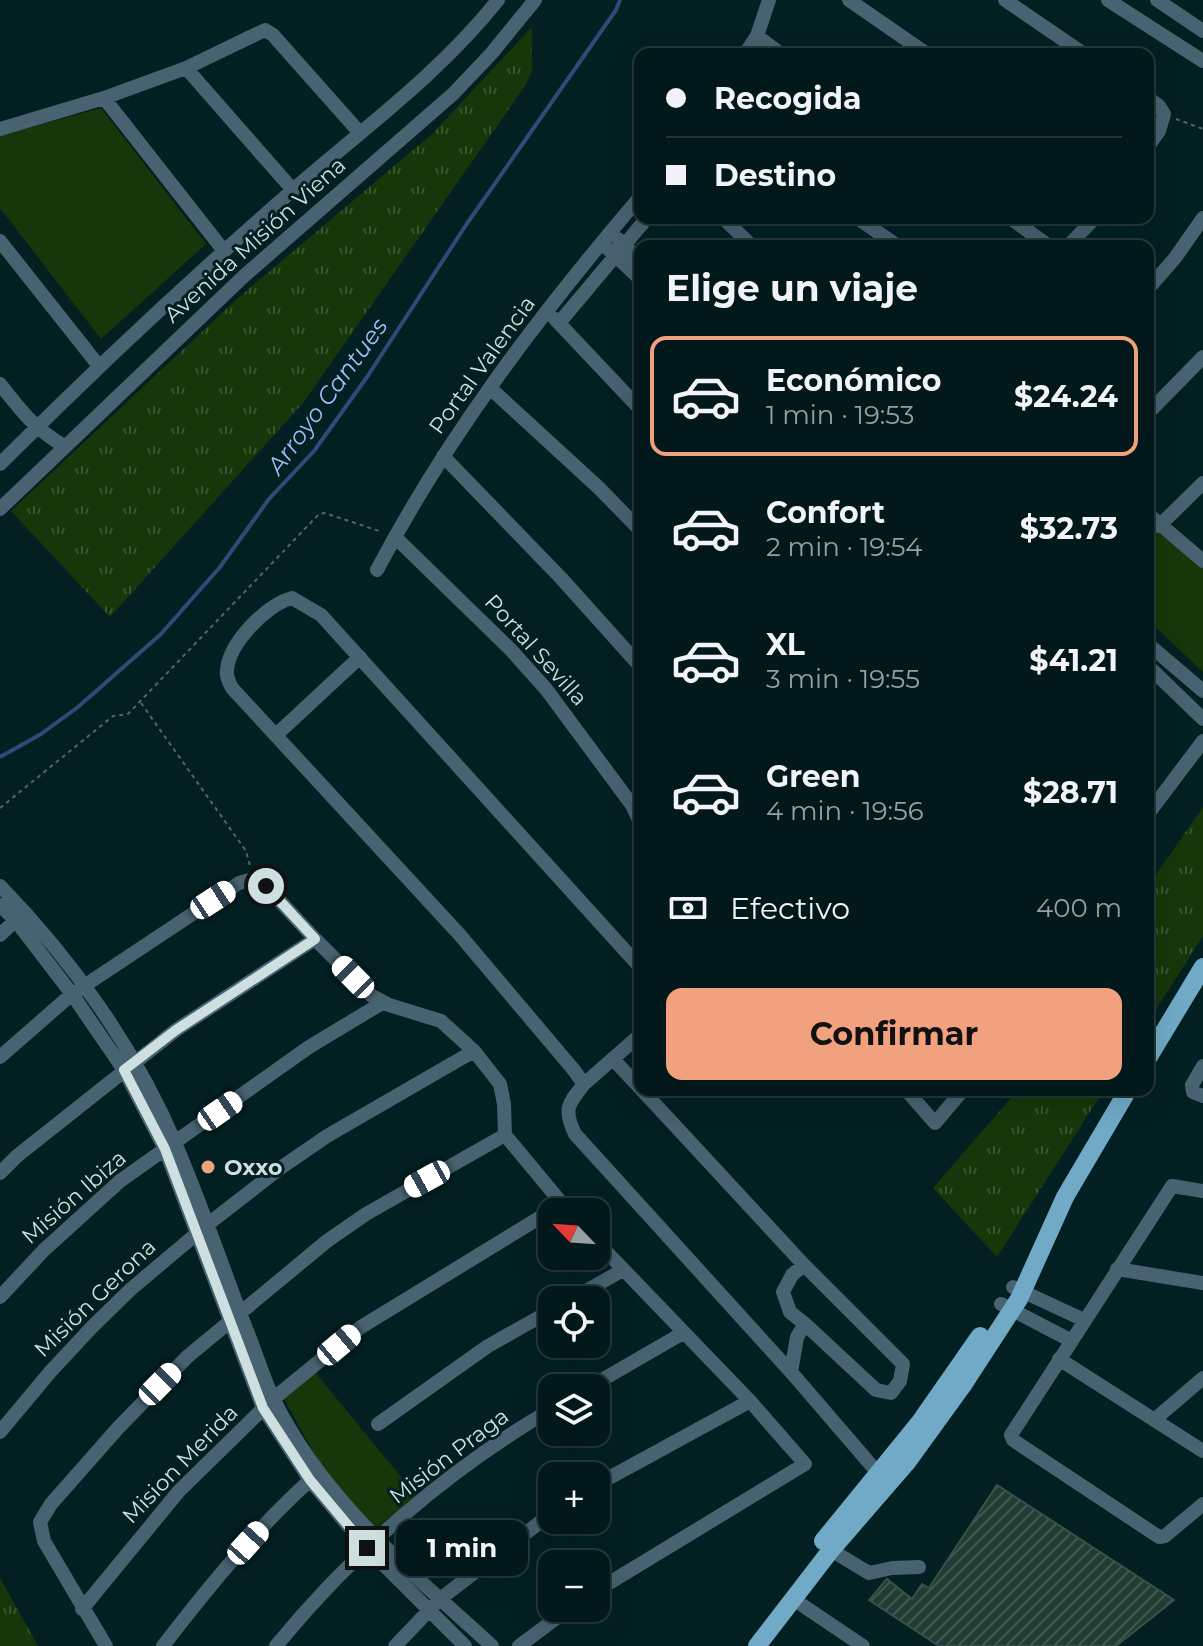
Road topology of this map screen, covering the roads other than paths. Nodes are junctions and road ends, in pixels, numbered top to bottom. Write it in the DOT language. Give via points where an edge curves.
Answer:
graph roads {
  1 [pos="498,0"];
  2 [pos="535,0"];
  3 [pos="769,0"];
  4 [pos="849,0"];
  5 [pos="1005,0"];
  6 [pos="1108,0"];
  7 [pos="1158,0"];
  8 [pos="1203,31"];
  9 [pos="757,36"];
  10 [pos="749,48"];
  11 [pos="773,48"];
  12 [pos="918,48"];
  13 [pos="1075,48"];
  14 [pos="1203,61"];
  15 [pos="186,68"];
  16 [pos="104,98"];
  17 [pos="1154,102"];
  18 [pos="0,129"];
  19 [pos="360,133"];
  20 [pos="1154,138"];
  21 [pos="293,190"];
  22 [pos="634,204"];
  23 [pos="1203,218"];
  24 [pos="642,224"];
  25 [pos="729,224"];
  26 [pos="866,224"];
  27 [pos="1018,224"];
  28 [pos="1089,224"];
  29 [pos="606,237"];
  30 [pos="746,240"];
  31 [pos="889,240"];
  32 [pos="1041,240"];
  33 [pos="1074,240"];
  34 [pos="0,241"];
  35 [pos="619,250"];
  36 [pos="224,251"];
  37 [pos="634,258"];
  38 [pos="634,271"];
  39 [pos="1154,282"];
  40 [pos="548,311"];
  41 [pos="559,323"];
  42 [pos="1203,357"];
  43 [pos="99,366"];
  44 [pos="0,384"];
  45 [pos="490,388"];
  46 [pos="634,403"];
  47 [pos="1154,407"];
  48 [pos="36,428"];
  49 [pos="64,446"];
  50 [pos="443,456"];
  51 [pos="0,464"];
  52 [pos="1203,483"];
  53 [pos="0,509"];
  54 [pos="1154,521"];
  55 [pos="634,524"];
  56 [pos="1159,526"];
  57 [pos="395,537"];
  58 [pos="1203,561"];
  59 [pos="377,570"];
  60 [pos="360,657"];
  61 [pos="634,659"];
  62 [pos="1154,661"];
  63 [pos="1154,664"];
  64 [pos="1203,691"];
  65 [pos="1203,719"];
  66 [pos="276,735"];
  67 [pos="1203,741"];
  68 [pos="634,797"];
  69 [pos="1154,806"];
  70 [pos="0,886"];
  71 [pos="0,905"];
  72 [pos="20,916"];
  73 [pos="0,935"];
  74 [pos="315,939"];
  75 [pos="1203,949"];
  76 [pos="634,960"];
  77 [pos="1203,967"];
  78 [pos="78,990"];
  79 [pos="382,1003"];
  80 [pos="1154,1030"];
  81 [pos="634,1040"];
  82 [pos="1154,1048"];
  83 [pos="474,1051"];
  84 [pos="0,1057"];
  85 [pos="613,1059"];
  86 [pos="129,1066"];
  87 [pos="1203,1066"];
  88 [pos="634,1082"];
  89 [pos="584,1084"];
  90 [pos="647,1096"];
  91 [pos="911,1096"];
  92 [pos="958,1096"];
  93 [pos="1114,1096"];
  94 [pos="1124,1096"];
  95 [pos="1203,1096"];
  96 [pos="505,1135"];
  97 [pos="170,1146"];
  98 [pos="0,1173"];
  99 [pos="1203,1191"];
  100 [pos="558,1198"];
  101 [pos="538,1224"];
  102 [pos="203,1229"];
  103 [pos="610,1256"];
  104 [pos="804,1265"];
  105 [pos="1117,1269"];
  106 [pos="623,1270"];
  107 [pos="1203,1283"];
  108 [pos="595,1286"];
  109 [pos="1018,1289"];
  110 [pos="0,1297"];
  111 [pos="1043,1300"];
  112 [pos="1006,1307"];
  113 [pos="236,1318"];
  114 [pos="538,1318"];
  115 [pos="1031,1320"];
  116 [pos="1084,1320"];
  117 [pos="805,1324"];
  118 [pos="683,1333"];
  119 [pos="1070,1340"];
  120 [pos="1059,1359"];
  121 [pos="791,1372"];
  122 [pos="610,1375"];
  123 [pos="1203,1378"];
  124 [pos="750,1401"];
  125 [pos="268,1403"];
  126 [pos="538,1417"];
  127 [pos="1154,1420"];
  128 [pos="378,1424"];
  129 [pos="0,1432"];
  130 [pos="1203,1451"];
  131 [pos="314,1476"];
  132 [pos="610,1477"];
  133 [pos="883,1480"];
  134 [pos="1203,1504"];
  135 [pos="538,1524"];
  136 [pos="372,1543"];
  137 [pos="831,1550"];
  138 [pos="919,1567"];
  139 [pos="610,1582"];
  140 [pos="440,1599"];
  141 [pos="793,1599"];
  142 [pos="82,1609"];
  143 [pos="429,1610"];
  144 [pos="551,1622"];
  145 [pos="106,1646"];
  146 [pos="163,1646"];
  147 [pos="276,1646"];
  148 [pos="395,1646"];
  149 [pos="465,1646"];
  150 [pos="492,1646"];
  151 [pos="519,1646"];
  152 [pos="747,1646"];
  153 [pos="757,1646"];
  154 [pos="863,1646"];
  1 -- 19 [label="street, Avenida Misión Viena" via="457,48"];
  2 -- 49 [label="street, Avenida Misión Viena" via="453,94 244,276"];
  3 -- 9 [label="street"];
  4 -- 12 [label="street"];
  5 -- 13 [label="street"];
  6 -- 14 [label="street"];
  7 -- 8 [label="street"];
  9 -- 10 [label="street"];
  9 -- 11 [label="street"];
  15 -- 16 [label="street"];
  15 -- 19 [label="street" via="260,30 268,31"];
  15 -- 21 [label="street"];
  16 -- 18 [label="street"];
  16 -- 36 [label="street"];
  17 -- 20 [label="street" via="1164,114"];
  19 -- 21 [label="street, Avenida Misión Viena"];
  21 -- 36 [label="street, Avenida Misión Viena"];
  22 -- 29 [label="street, Portal Valencia"];
  23 -- 39 [label="street"];
  24 -- 35 [label="street"];
  25 -- 30 [label="street"];
  26 -- 31 [label="street"];
  27 -- 32 [label="street"];
  28 -- 33 [label="street"];
  29 -- 35 [label="street"];
  29 -- 40 [label="street, Portal Valencia"];
  34 -- 43 [label="street"];
  35 -- 37 [label="street"];
  35 -- 38 [label="street"];
  35 -- 41 [label="street"];
  36 -- 43 [label="street, Avenida Misión Viena"];
  40 -- 41 [label="street"];
  40 -- 45 [label="street, Portal Valencia"];
  41 -- 46 [label="street"];
  42 -- 47 [label="street"];
  43 -- 48 [label="street, Avenida Misión Viena"];
  44 -- 48 [label="street"];
  45 -- 50 [label="street, Portal Valencia"];
  45 -- 55 [label="street"];
  48 -- 49 [label="street"];
  48 -- 51 [label="street, Avenida Misión Viena"];
  49 -- 53 [label="street, Avenida Misión Viena"];
  50 -- 57 [label="street, Portal Valencia"];
  50 -- 61 [label="street"];
  52 -- 56 [label="street"];
  54 -- 56 [label="street"];
  56 -- 58 [label="street"];
  57 -- 59 [label="street, Portal Valencia"];
  57 -- 68 [label="street, Portal Sevilla" via="528,669"];
  60 -- 66 [label="street"];
  60 -- 66 [label="street" via="302,601 278,601 254,623 237,645 227,678"];
  60 -- 76 [label="street"];
  62 -- 64 [label="street"];
  63 -- 65 [label="street"];
  66 -- 89 [label="street" via="459,934"];
  67 -- 69 [label="street"];
  70 -- 72 [label="street"];
  71 -- 72 [label="street"];
  72 -- 73 [label="street"];
  72 -- 78 [label="street"];
  74 -- 78 [label="street" via="266,886 253,879 239,883"];
  74 -- 79 [label="street"];
  74 -- 86 [label="street"];
  75 -- 80 [label="main road"];
  77 -- 82 [label="main road"];
  78 -- 84 [label="street"];
  78 -- 86 [label="street"];
  79 -- 83 [label="street" via="441,1021"];
  79 -- 97 [label="street, Misión Ibiza" via="309,1047"];
  81 -- 85 [label="street"];
  83 -- 96 [label="street" via="500,1084"];
  83 -- 102 [label="street, Misión Gerona" via="327,1136"];
  85 -- 88 [label="street"];
  85 -- 89 [label="street"];
  86 -- 97 [label="street"];
  86 -- 98 [label="street"];
  87 -- 95 [label="street" via="1192,1085 1193,1092"];
  89 -- 121 [label="street" via="567,1112 575,1134"];
  90 -- 104 [label="street"];
  91 -- 92 [label="street" via="935,1123"];
  93 -- 109 [label="main road" via="1049,1207"];
  94 -- 109 [label="main road"];
  96 -- 100 [label="street"];
  96 -- 113 [label="street" via="366,1214"];
  97 -- 102 [label="street"];
  97 -- 110 [label="street, Misión Ibiza" via="120,1181"];
  99 -- 105 [label="street" via="1172,1186"];
  101 -- 125 [label="street, Mision Merida" via="361,1327"];
  102 -- 113 [label="street"];
  102 -- 129 [label="street, Misión Gerona" via="92,1327"];
  103 -- 106 [label="street"];
  104 -- 117 [label="street" via="783,1292 790,1312"];
  104 -- 117 [label="street" via="903,1364 900,1381 891,1393 876,1390"];
  105 -- 107 [label="street"];
  105 -- 116 [label="street"];
  106 -- 108 [label="street"];
  106 -- 118 [label="street"];
  109 -- 111 [label="street"];
  109 -- 112 [label="main road"];
  111 -- 115 [label="street"];
  111 -- 116 [label="street"];
  112 -- 115 [label="street"];
  112 -- 133 [label="main road" via="963,1385"];
  113 -- 125 [label="street"];
  113 -- 142 [label="street" via="160,1384 40,1522 44,1541"];
  114 -- 128 [label="street" via="488,1346"];
  115 -- 119 [label="street"];
  116 -- 119 [label="street"];
  117 -- 121 [label="street" via="797,1337"];
  118 -- 122 [label="street"];
  118 -- 124 [label="street"];
  119 -- 120 [label="street"];
  120 -- 127 [label="street"];
  120 -- 134 [label="street" via="1015,1425 1013,1440 1159,1537"];
  121 -- 133 [label="street"];
  123 -- 127 [label="street"];
  124 -- 132 [label="street"];
  124 -- 139 [label="street" via="805,1464"];
  125 -- 131 [label="street"];
  125 -- 142 [label="street, Mision Merida" via="179,1491"];
  126 -- 136 [label="street, Misión Praga"];
  127 -- 130 [label="street"];
  131 -- 136 [label="street"];
  131 -- 146 [label="street" via="213,1582"];
  133 -- 137 [label="main road"];
  133 -- 152 [label="main road" via="805,1564"];
  135 -- 140 [label="street"];
  136 -- 140 [label="street"];
  136 -- 143 [label="street"];
  136 -- 147 [label="street, Misión Praga"];
  137 -- 138 [label="street" via="869,1573"];
  137 -- 141 [label="main road"];
  140 -- 143 [label="street"];
  140 -- 150 [label="street"];
  141 -- 153 [label="main road"];
  141 -- 154 [label="street"];
  142 -- 145 [label="street"];
  143 -- 148 [label="street"];
  143 -- 149 [label="street"];
  144 -- 151 [label="street"];
}
